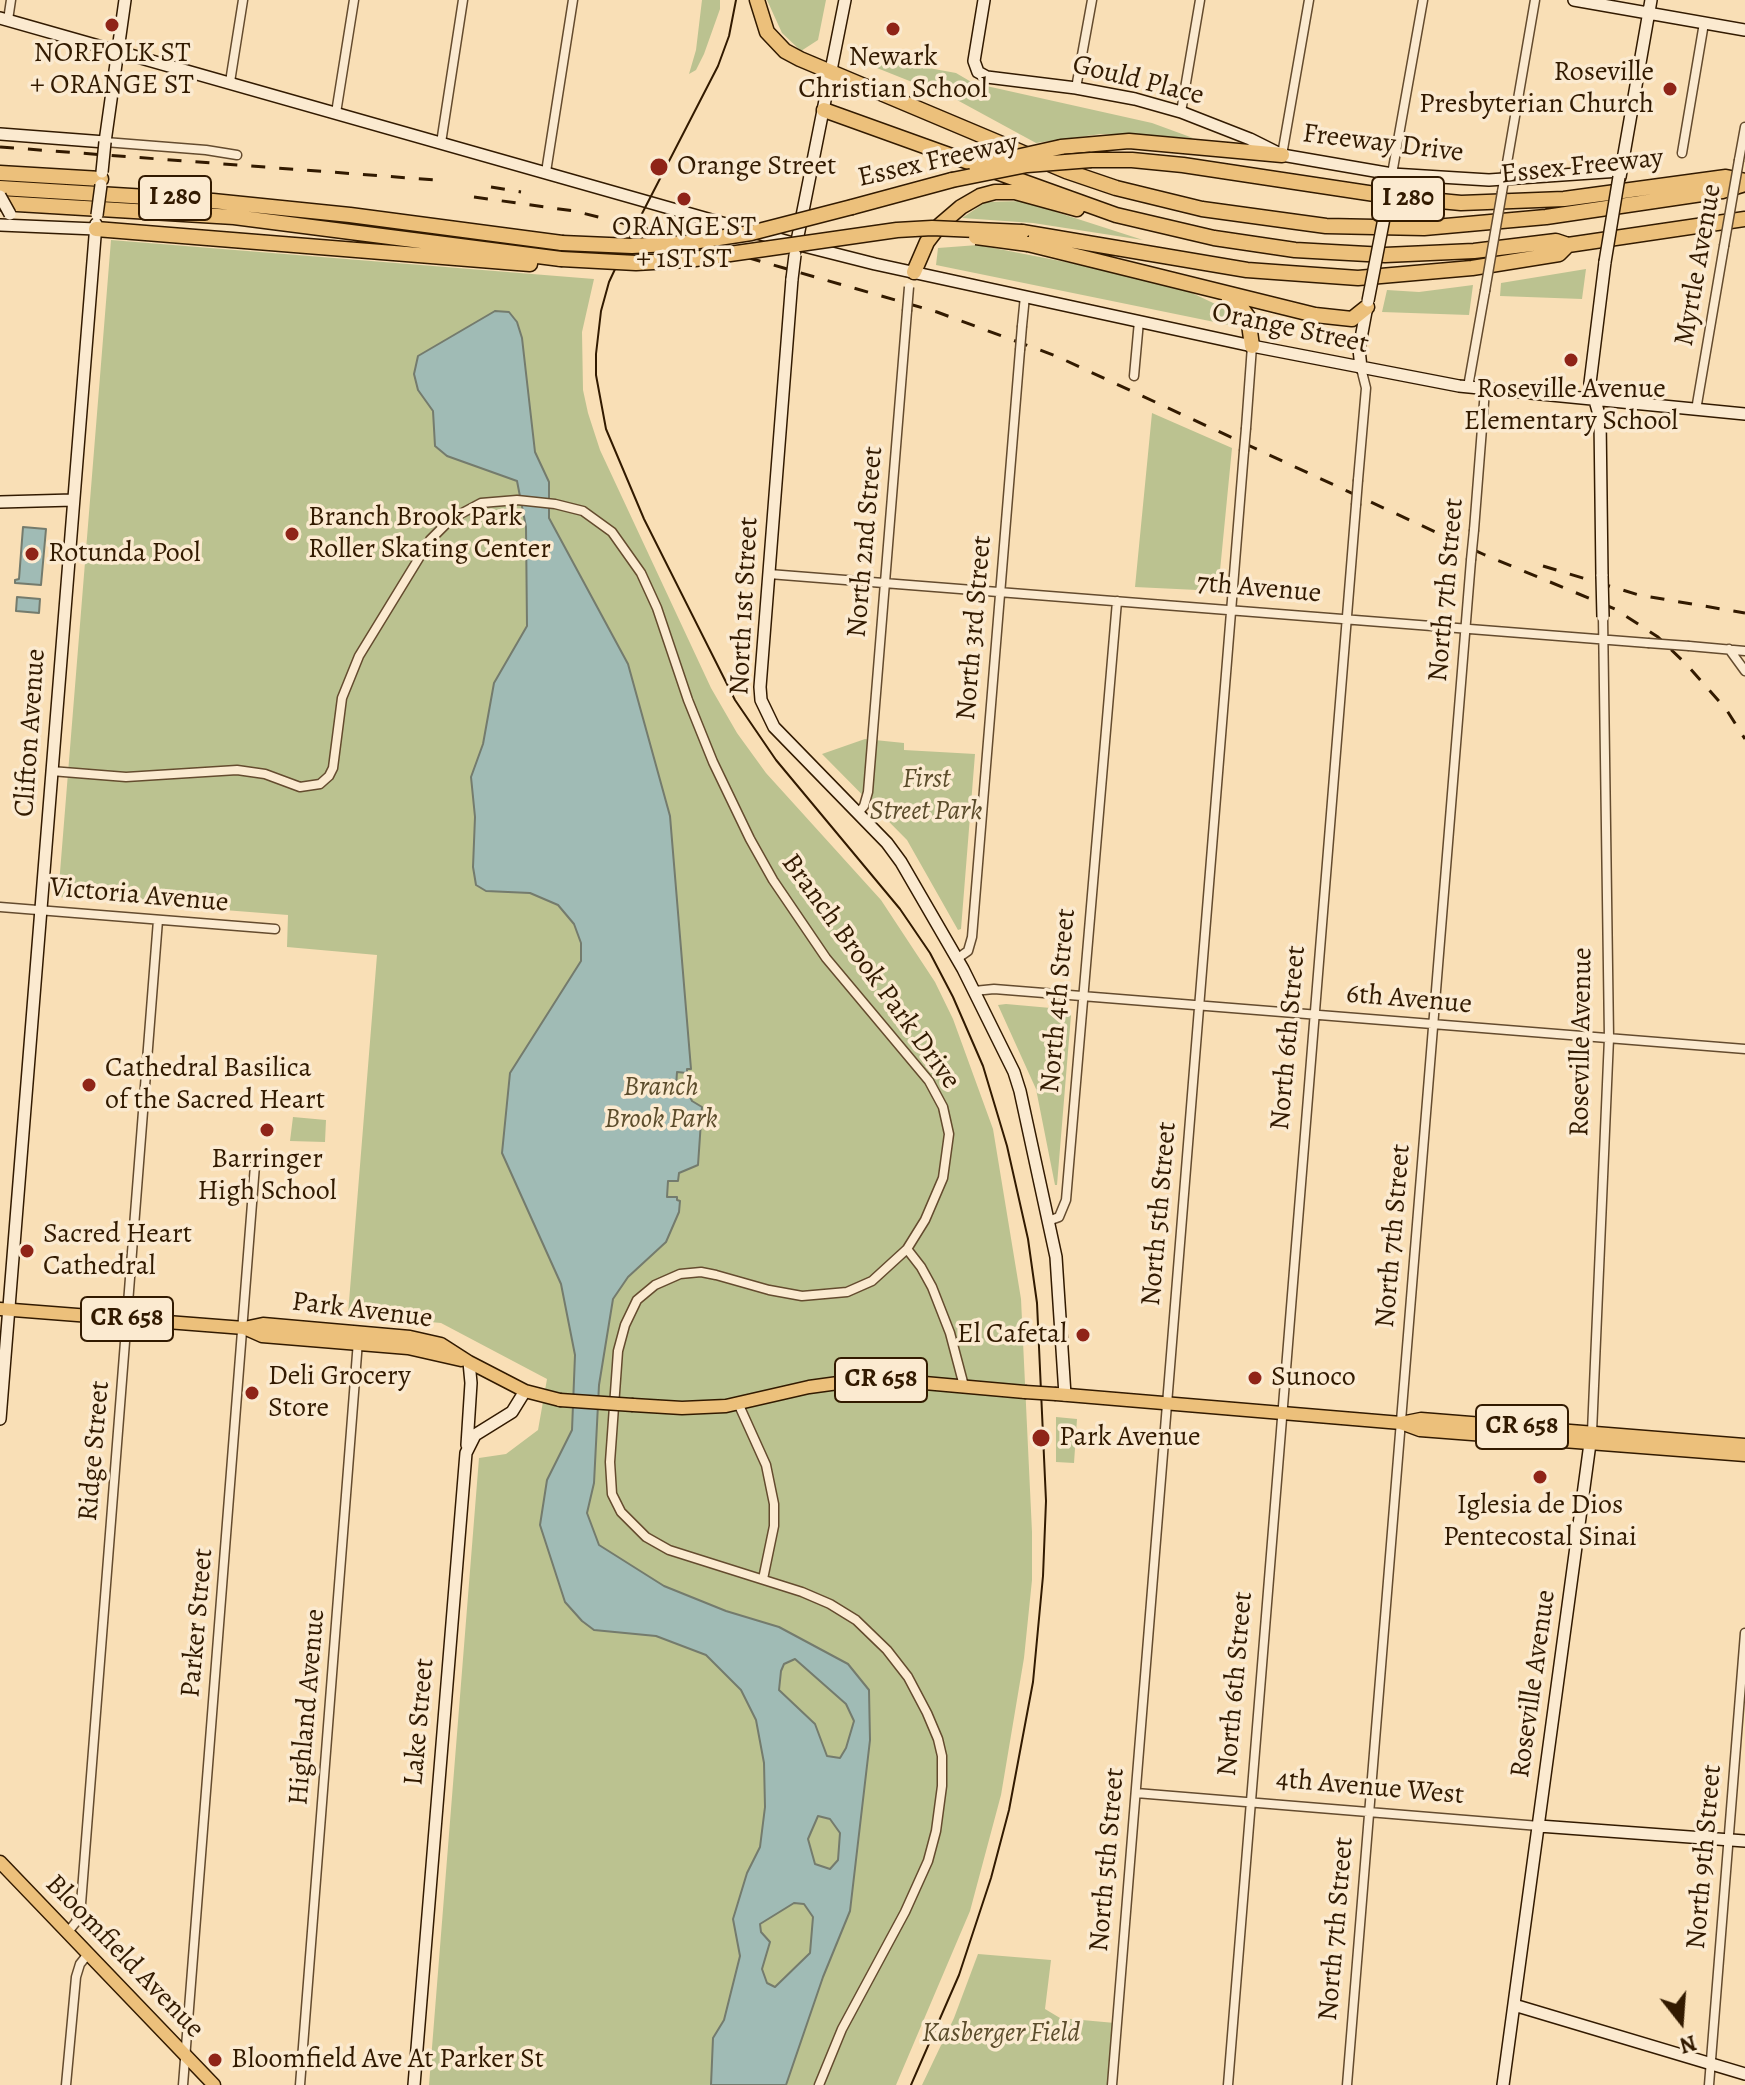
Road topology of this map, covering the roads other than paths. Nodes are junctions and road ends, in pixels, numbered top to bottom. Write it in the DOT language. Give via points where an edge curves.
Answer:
graph roads {
  1 [pos="11,0"];
  2 [pos="125,0"];
  3 [pos="243,0"];
  4 [pos="354,0"];
  5 [pos="463,0"];
  6 [pos="573,0"];
  7 [pos="757,0"];
  8 [pos="845,0"];
  9 [pos="984,0"];
  10 [pos="1092,0"];
  11 [pos="1200,0"];
  12 [pos="1309,0"];
  13 [pos="1423,0"];
  14 [pos="1535,0"];
  15 [pos="1574,0"];
  16 [pos="1650,6"];
  17 [pos="4,19"];
  18 [pos="1704,23"];
  19 [pos="1745,30"];
  20 [pos="117,51"];
  21 [pos="831,72"];
  22 [pos="230,82"];
  23 [pos="1076,88"];
  24 [pos="824,110"];
  25 [pos="1181,112"];
  26 [pos="336,113"];
  27 [pos="1745,127"];
  28 [pos="0,134"];
  29 [pos="105,142"];
  30 [pos="441,143"];
  31 [pos="1682,153"];
  32 [pos="237,155"];
  33 [pos="1282,155"];
  34 [pos="546,172"];
  35 [pos="0,173"];
  36 [pos="1620,174"];
  37 [pos="1392,178"];
  38 [pos="101,179"];
  39 [pos="952,180"];
  40 [pos="1745,182"];
  41 [pos="1503,186"];
  42 [pos="0,188"];
  43 [pos="0,196"];
  44 [pos="5,208"];
  45 [pos="1116,215"];
  46 [pos="1745,219"];
  47 [pos="97,222"];
  48 [pos="0,225"];
  49 [pos="28,226"];
  50 [pos="1025,238"];
  51 [pos="1568,245"];
  52 [pos="796,250"];
  53 [pos="558,263"];
  54 [pos="911,279"];
  55 [pos="1217,291"];
  56 [pos="1025,296"];
  57 [pos="1367,304"];
  58 [pos="1139,321"];
  59 [pos="1252,346"];
  60 [pos="1361,368"];
  61 [pos="1134,376"];
  62 [pos="1468,387"];
  63 [pos="1485,390"];
  64 [pos="1595,400"];
  65 [pos="1696,410"];
  66 [pos="1745,414"];
  67 [pos="73,500"];
  68 [pos="0,502"];
  69 [pos="769,574"];
  70 [pos="884,583"];
  71 [pos="1000,592"];
  72 [pos="1117,601"];
  73 [pos="1231,611"];
  74 [pos="1603,617"];
  75 [pos="1347,620"];
  76 [pos="1465,629"];
  77 [pos="1604,640"];
  78 [pos="1729,649"];
  79 [pos="1745,651"];
  80 [pos="1745,671"];
  81 [pos="51,771"];
  82 [pos="858,813"];
  83 [pos="0,907"];
  84 [pos="41,911"];
  85 [pos="158,920"];
  86 [pos="275,929"];
  87 [pos="958,958"];
  88 [pos="974,991"];
  89 [pos="1083,996"];
  90 [pos="1199,1005"];
  91 [pos="1315,1014"];
  92 [pos="1433,1024"];
  93 [pos="1609,1038"];
  94 [pos="1745,1049"];
  95 [pos="255,1165"];
  96 [pos="1048,1221"];
  97 [pos="907,1249"];
  98 [pos="5,1309"];
  99 [pos="128,1319"];
  100 [pos="244,1328"];
  101 [pos="359,1338"];
  102 [pos="469,1362"];
  103 [pos="964,1386"];
  104 [pos="525,1391"];
  105 [pos="1061,1395"];
  106 [pos="738,1403"];
  107 [pos="1167,1404"];
  108 [pos="1282,1413"];
  109 [pos="0,1419"];
  110 [pos="1401,1423"];
  111 [pos="1591,1438"];
  112 [pos="1745,1445"];
  113 [pos="466,1453"];
  114 [pos="1745,1455"];
  115 [pos="763,1579"];
  116 [pos="1745,1633"];
  117 [pos="1136,1793"];
  118 [pos="1251,1802"];
  119 [pos="1369,1813"];
  120 [pos="1539,1826"];
  121 [pos="1728,1840"];
  122 [pos="1745,1841"];
  123 [pos="0,1862"];
  124 [pos="67,1933"];
  125 [pos="88,1954"];
  126 [pos="1514,2005"];
  127 [pos="185,2055"];
  128 [pos="1710,2064"];
  129 [pos="1745,2074"];
  130 [pos="66,2085"];
  131 [pos="183,2085"];
  132 [pos="214,2085"];
  133 [pos="300,2085"];
  134 [pos="414,2085"];
  135 [pos="819,2085"];
  136 [pos="1112,2085"];
  137 [pos="1228,2085"];
  138 [pos="1347,2085"];
  139 [pos="1503,2085"];
  140 [pos="1709,2085"];
  1 -- 17 [label="street"];
  2 -- 20 [label="main road, Clifton Avenue"];
  3 -- 22 [label="street"];
  4 -- 26 [label="street"];
  5 -- 30 [label="street"];
  6 -- 34 [label="street"];
  7 -- 21 [label="highway" via="764,25 778,45"];
  8 -- 21 [label="main road, North 1st Street"];
  9 -- 23 [label="main road, Gould Place" via="975,57 978,72"];
  10 -- 23 [label="street"];
  11 -- 25 [label="street"];
  12 -- 33 [label="street"];
  13 -- 37 [label="street, North 6th Street"];
  14 -- 41 [label="street"];
  15 -- 16 [label="main road"];
  16 -- 18 [label="main road"];
  16 -- 36 [label="main road, Roseville Avenue"];
  17 -- 20 [label="main road, Orange Street"];
  18 -- 19 [label="main road"];
  18 -- 31 [label="street"];
  20 -- 22 [label="main road, Orange Street"];
  20 -- 29 [label="main road, Clifton Avenue"];
  21 -- 24 [label="main road, North 1st Street"];
  21 -- 40 [label="highway" via="1083,177 1167,202 1263,219 1376,228 1486,224 1722,191"];
  22 -- 26 [label="main road, Orange Street"];
  23 -- 25 [label="main road, Gould Place"];
  24 -- 45 [label="highway"];
  24 -- 52 [label="main road, North 1st Street"];
  25 -- 33 [label="main road, Gould Place"];
  26 -- 30 [label="main road, Orange Street"];
  27 -- 65 [label="street, Myrtle Avenue, bridge"];
  28 -- 29 [label="main road"];
  29 -- 32 [label="street"];
  29 -- 38 [label="main road, Clifton Avenue, bridge"];
  30 -- 34 [label="main road, Orange Street"];
  33 -- 37 [label="main road, Freeway Drive"];
  33 -- 39 [label="highway, bridge" via="1129,141 1061,147 972,166"];
  34 -- 52 [label="main road, Orange Street"];
  35 -- 38 [label="highway"];
  36 -- 41 [label="main road, Freeway Drive"];
  36 -- 64 [label="main road, Roseville Avenue, bridge" via="1590,383"];
  37 -- 41 [label="main road, Freeway Drive"];
  37 -- 57 [label="main road, North 6th Street, bridge"];
  38 -- 47 [label="main road, Clifton Avenue, bridge"];
  39 -- 40 [label="highway, Essex Freeway / I 280, bridge" via="1027,165 1132,160 1470,203 1564,199 1726,177"];
  39 -- 42 [label="highway, Essex Freeway / I 280, bridge" via="718,239 651,246 562,243 213,201"];
  41 -- 62 [label="street, bridge"];
  43 -- 44 [label="main road, bridge"];
  44 -- 49 [label="main road"];
  44 -- 53 [label="highway, Essex Freeway / I 280" via="234,217"];
  45 -- 51 [label="highway" via="1214,238 1316,252 1420,254 1556,241"];
  45 -- 54 [label="highway" via="1099,216 1015,192 988,194 944,220"];
  46 -- 51 [label="highway"];
  47 -- 49 [label="main road"];
  47 -- 53 [label="highway"];
  47 -- 67 [label="main road, Clifton Avenue"];
  48 -- 49 [label="main road"];
  50 -- 51 [label="highway" via="1247,270 1358,278 1559,254"];
  50 -- 53 [label="highway, Essex Freeway / I 280, bridge" via="932,228 671,262"];
  50 -- 55 [label="highway"];
  52 -- 54 [label="main road, Orange Street"];
  52 -- 69 [label="main road, North 1st Street, bridge"];
  54 -- 56 [label="main road, Orange Street"];
  54 -- 70 [label="street, North 2nd Street, bridge"];
  55 -- 57 [label="highway" via="1333,318 1352,319"];
  55 -- 59 [label="highway" via="1246,312"];
  56 -- 58 [label="main road, Orange Street"];
  56 -- 71 [label="street, North 3rd Street, bridge"];
  57 -- 60 [label="main road, North 6th Street"];
  58 -- 59 [label="main road, Orange Street"];
  58 -- 61 [label="street"];
  59 -- 60 [label="main road, Orange Street"];
  59 -- 73 [label="street, North 5th Street, bridge"];
  60 -- 62 [label="main road, Orange Street"];
  60 -- 75 [label="street, North 6th Street, bridge" via="1366,388"];
  62 -- 63 [label="main road, Orange Street"];
  63 -- 64 [label="main road, Orange Street"];
  63 -- 76 [label="street, North 7th Street, bridge"];
  64 -- 65 [label="main road, Orange Street"];
  64 -- 74 [label="main road, Roseville Avenue, bridge" via="1600,418"];
  65 -- 66 [label="main road, Orange Street"];
  67 -- 68 [label="main road"];
  67 -- 81 [label="main road, Clifton Avenue"];
  69 -- 70 [label="street, 7th Avenue"];
  69 -- 82 [label="main road, North 1st Street" via="760,687 765,712"];
  70 -- 71 [label="street, 7th Avenue"];
  70 -- 82 [label="street, North 2nd Street" via="868,792"];
  71 -- 72 [label="street, 7th Avenue"];
  71 -- 87 [label="street, North 3rd Street" via="972,937 968,951"];
  72 -- 73 [label="street, 7th Avenue"];
  72 -- 89 [label="street, North 4th Street"];
  73 -- 75 [label="street, 7th Avenue"];
  73 -- 90 [label="street, North 5th Street"];
  74 -- 77 [label="street, Roseville Avenue"];
  75 -- 76 [label="street, 7th Avenue"];
  75 -- 91 [label="street, North 6th Street"];
  76 -- 77 [label="street, 7th Avenue"];
  76 -- 92 [label="street, North 7th Street"];
  77 -- 78 [label="street, 7th Avenue, bridge"];
  77 -- 93 [label="street, Roseville Avenue"];
  78 -- 79 [label="street, 7th Avenue"];
  78 -- 80 [label="street"];
  81 -- 84 [label="main road, Clifton Avenue"];
  81 -- 97 [label="street, Branch Brook Park Drive" via="126,777 237,770 300,787 320,784 333,768 338,714 350,673 436,534 481,503 509,500 583,511 617,538 655,601 713,762 767,869 837,973 939,1098 949,1134 945,1169"];
  82 -- 87 [label="main road, North 1st Street" via="897,855"];
  83 -- 84 [label="street, Victoria Avenue"];
  84 -- 85 [label="street, Victoria Avenue"];
  84 -- 98 [label="main road, Clifton Avenue"];
  85 -- 86 [label="street, Victoria Avenue"];
  85 -- 99 [label="street, Ridge Street"];
  87 -- 88 [label="main road, North 1st Street"];
  88 -- 89 [label="street, 6th Avenue"];
  88 -- 96 [label="main road, North 1st Street" via="1018,1085"];
  89 -- 90 [label="street, 6th Avenue"];
  89 -- 96 [label="street, North 4th Street" via="1065,1205 1059,1217"];
  90 -- 91 [label="street, 6th Avenue"];
  90 -- 107 [label="street, North 5th Street"];
  91 -- 92 [label="street, 6th Avenue"];
  91 -- 108 [label="street, North 6th Street"];
  92 -- 93 [label="street, 6th Avenue"];
  92 -- 110 [label="street, North 7th Street"];
  93 -- 94 [label="street, 6th Avenue"];
  93 -- 111 [label="street, Roseville Avenue"];
  95 -- 100 [label="street, Parker Street"];
  96 -- 105 [label="main road" via="1057,1263"];
  97 -- 103 [label="street" via="932,1287"];
  97 -- 115 [label="street, Branch Brook Park Drive" via="879,1276 847,1292 794,1295 687,1273 650,1288 630,1312 615,1376 613,1500 632,1525 661,1546"];
  98 -- 99 [label="main road, Park Avenue / CR 658"];
  98 -- 109 [label="main road, Clifton Avenue"];
  99 -- 100 [label="main road, Park Avenue / CR 658"];
  99 -- 124 [label="street, Ridge Street" via="81,1904"];
  100 -- 101 [label="main road, Park Avenue / CR 658" via="263,1324"];
  100 -- 127 [label="street, Parker Street"];
  101 -- 102 [label="main road, Park Avenue / CR 658"];
  101 -- 133 [label="street, Highland Avenue"];
  102 -- 104 [label="main road, Park Avenue / CR 658"];
  102 -- 113 [label="main road, Lake Street"];
  103 -- 105 [label="main road, Park Avenue / CR 658, bridge"];
  103 -- 106 [label="main road, Park Avenue / CR 658" via="847,1381"];
  104 -- 106 [label="main road, Park Avenue / CR 658, bridge" via="560,1400 633,1405 692,1408"];
  104 -- 113 [label="main road" via="512,1412 475,1435"];
  105 -- 107 [label="main road, Park Avenue / CR 658"];
  106 -- 115 [label="street" via="772,1491 774,1526"];
  107 -- 108 [label="main road, Park Avenue / CR 658"];
  107 -- 117 [label="street, North 5th Street"];
  108 -- 110 [label="main road, Park Avenue / CR 658"];
  108 -- 118 [label="street, North 6th Street"];
  110 -- 111 [label="main road, Park Avenue / CR 658" via="1421,1419"];
  110 -- 119 [label="street, North 7th Street"];
  111 -- 112 [label="main road, Park Avenue / CR 658"];
  111 -- 114 [label="main road, Park Avenue / CR 658"];
  111 -- 120 [label="main road, Roseville Avenue"];
  113 -- 134 [label="main road, Lake Street"];
  115 -- 135 [label="street, Branch Brook Park Drive" via="821,1600 864,1627 913,1685 942,1756 938,1820 924,1869"];
  116 -- 121 [label="street, North 9th Street"];
  117 -- 118 [label="street, 4th Avenue West"];
  117 -- 136 [label="street, North 5th Street"];
  118 -- 119 [label="street, 4th Avenue West"];
  118 -- 137 [label="street, North 6th Street"];
  119 -- 120 [label="street, 4th Avenue West"];
  119 -- 138 [label="street, North 7th Street"];
  120 -- 121 [label="main road, 4th Avenue West"];
  120 -- 126 [label="main road, Roseville Avenue"];
  121 -- 122 [label="main road, 4th Avenue West"];
  121 -- 128 [label="street, North 9th Street"];
  123 -- 124 [label="main road, Bloomfield Avenue"];
  124 -- 125 [label="main road, Bloomfield Avenue"];
  125 -- 127 [label="main road, Bloomfield Avenue"];
  125 -- 130 [label="street" via="76,1977"];
  126 -- 128 [label="main road"];
  126 -- 139 [label="main road, Roseville Avenue"];
  127 -- 131 [label="street, Parker Street"];
  127 -- 132 [label="main road, Bloomfield Avenue"];
  128 -- 129 [label="main road"];
  128 -- 140 [label="street, North 9th Street"];
}
